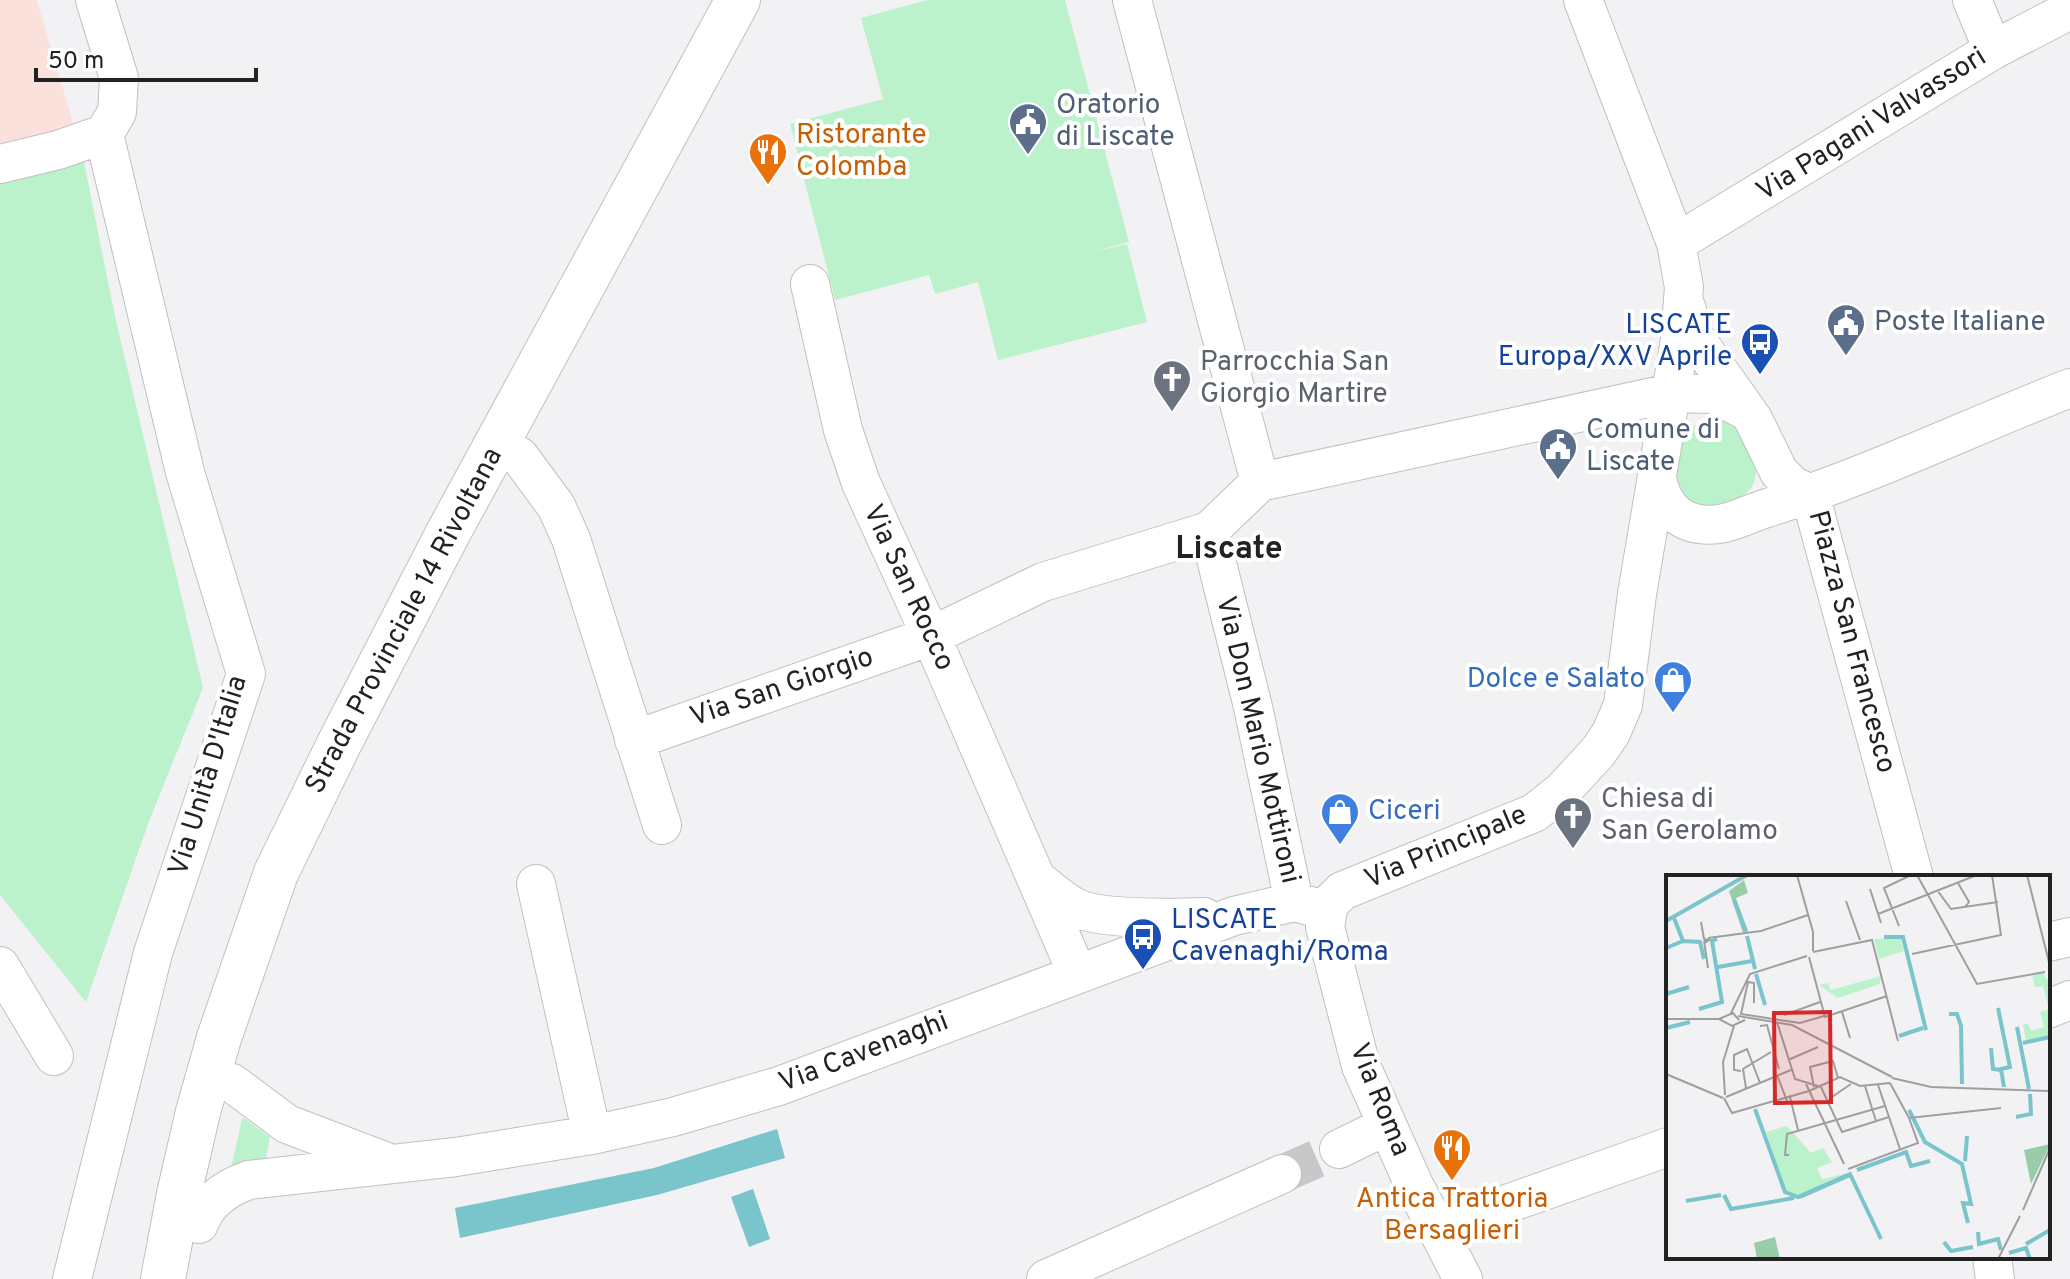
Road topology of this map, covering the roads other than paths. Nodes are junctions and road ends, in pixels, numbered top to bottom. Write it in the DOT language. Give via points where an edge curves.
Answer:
graph roads {
  1 [pos="95,0"];
  2 [pos="738,0"];
  3 [pos="747,0"];
  4 [pos="1132,0"];
  5 [pos="1583,0"];
  6 [pos="1972,0"];
  7 [pos="2070,10"];
  8 [pos="1993,50"];
  9 [pos="110,123"];
  10 [pos="0,164"];
  11 [pos="1676,243"];
  12 [pos="810,284"];
  13 [pos="1684,297"];
  14 [pos="2070,388"];
  15 [pos="1671,393"];
  16 [pos="1738,406"];
  17 [pos="1664,437"];
  18 [pos="519,456"];
  19 [pos="1772,456"];
  20 [pos="1657,479"];
  21 [pos="1260,482"];
  22 [pos="1810,494"];
  23 [pos="1756,511"];
  24 [pos="1719,524"];
  25 [pos="1209,531"];
  26 [pos="1642,565"];
  27 [pos="931,636"];
  28 [pos="634,740"];
  29 [pos="662,825"];
  30 [pos="1913,875"];
  31 [pos="1038,880"];
  32 [pos="536,884"];
  33 [pos="1310,906"];
  34 [pos="1234,916"];
  35 [pos="2070,937"];
  36 [pos="2050,942"];
  37 [pos="0,966"];
  38 [pos="1077,973"];
  39 [pos="2070,1000"];
  40 [pos="2050,1008"];
  41 [pos="54,1056"];
  42 [pos="232,1083"];
  43 [pos="1386,1126"];
  44 [pos="592,1135"];
  45 [pos="1666,1148"];
  46 [pos="1339,1149"];
  47 [pos="390,1163"];
  48 [pos="1282,1174"];
  49 [pos="199,1224"];
  50 [pos="1436,1229"];
  51 [pos="1992,1259"];
  52 [pos="72,1279"];
  53 [pos="163,1279"];
  54 [pos="189,1279"];
  55 [pos="1046,1279"];
  56 [pos="1463,1279"];
  57 [pos="1995,1279"];
  1 -- 9 [label="street, Via Unità D'Italia" via="119,78"];
  2 -- 53 [label="main road, Strada Provinciale 14 Rivoltana" via="447,535 276,873 207,1082"];
  3 -- 18 [label="main road, Strada Provinciale 14 Rivoltana" via="658,194"];
  4 -- 21 [label="street"];
  5 -- 11 [label="street"];
  6 -- 8 [label="street"];
  7 -- 8 [label="street, Via Pagani Valvassori"];
  8 -- 11 [label="street, Via Pagani Valvassori"];
  9 -- 10 [label="street" via="58,150"];
  9 -- 52 [label="street, Via Unità D'Italia" via="185,472 246,674 153,953"];
  11 -- 13 [label="street"];
  12 -- 27 [label="street, Via San Rocco" via="849,452"];
  13 -- 15 [label="street"];
  13 -- 16 [label="street" via="1694,336"];
  14 -- 22 [label="street, Piazza San Francesco"];
  15 -- 16 [label="street" via="1704,392"];
  15 -- 17 [label="street"];
  15 -- 21 [label="street"];
  16 -- 17 [label="street" via="1700,404"];
  16 -- 19 [label="street"];
  17 -- 20 [label="street"];
  18 -- 28 [label="street" via="566,527"];
  18 -- 42 [label="main road, Strada Provinciale 14 Rivoltana" via="329,820"];
  19 -- 22 [label="street" via="1787,482"];
  19 -- 23 [label="street" via="1771,493"];
  20 -- 24 [label="street" via="1675,513 1697,524"];
  20 -- 26 [label="street, Via Principale"];
  21 -- 25 [label="street"];
  22 -- 23 [label="street"];
  22 -- 30 [label="street, Piazza San Francesco"];
  23 -- 24 [label="street"];
  24 -- 26 [label="street" via="1686,534"];
  25 -- 27 [label="street" via="1043,582"];
  25 -- 33 [label="street, Via Don Mario Mottironi"];
  26 -- 33 [label="street, Via Principale" via="1623,705 1606,742 1572,781 1534,813"];
  27 -- 28 [label="street, Via San Giorgio"];
  27 -- 31 [label="street, Via San Rocco"];
  28 -- 29 [label="street"];
  31 -- 34 [label="street, Via San Rocco" via="1085,911"];
  31 -- 38 [label="street, Via San Rocco"];
  32 -- 44 [label="street"];
  33 -- 34 [label="street, Via Cavenaghi"];
  33 -- 43 [label="street, Via Roma" via="1326,937 1365,1076"];
  34 -- 38 [label="street, Via Cavenaghi"];
  35 -- 36 [label="street"];
  37 -- 41 [label="street"];
  38 -- 44 [label="street, Via Cavenaghi" via="779,1086"];
  39 -- 40 [label="street"];
  42 -- 47 [label="street, Via Cavenaghi" via="287,1124"];
  42 -- 49 [label="main road, Strada Provinciale 14 Rivoltana"];
  43 -- 46 [label="street"];
  43 -- 50 [label="street, Via Roma"];
  44 -- 47 [label="street, Via Cavenaghi"];
  45 -- 50 [label="street"];
  47 -- 49 [label="street, Via Cavenaghi" via="249,1180 214,1200"];
  48 -- 55 [label="street"];
  49 -- 54 [label="main road, Strada Provinciale 14 Rivoltana"];
  50 -- 56 [label="street, Via Roma"];
  51 -- 57 [label="street"];
}
